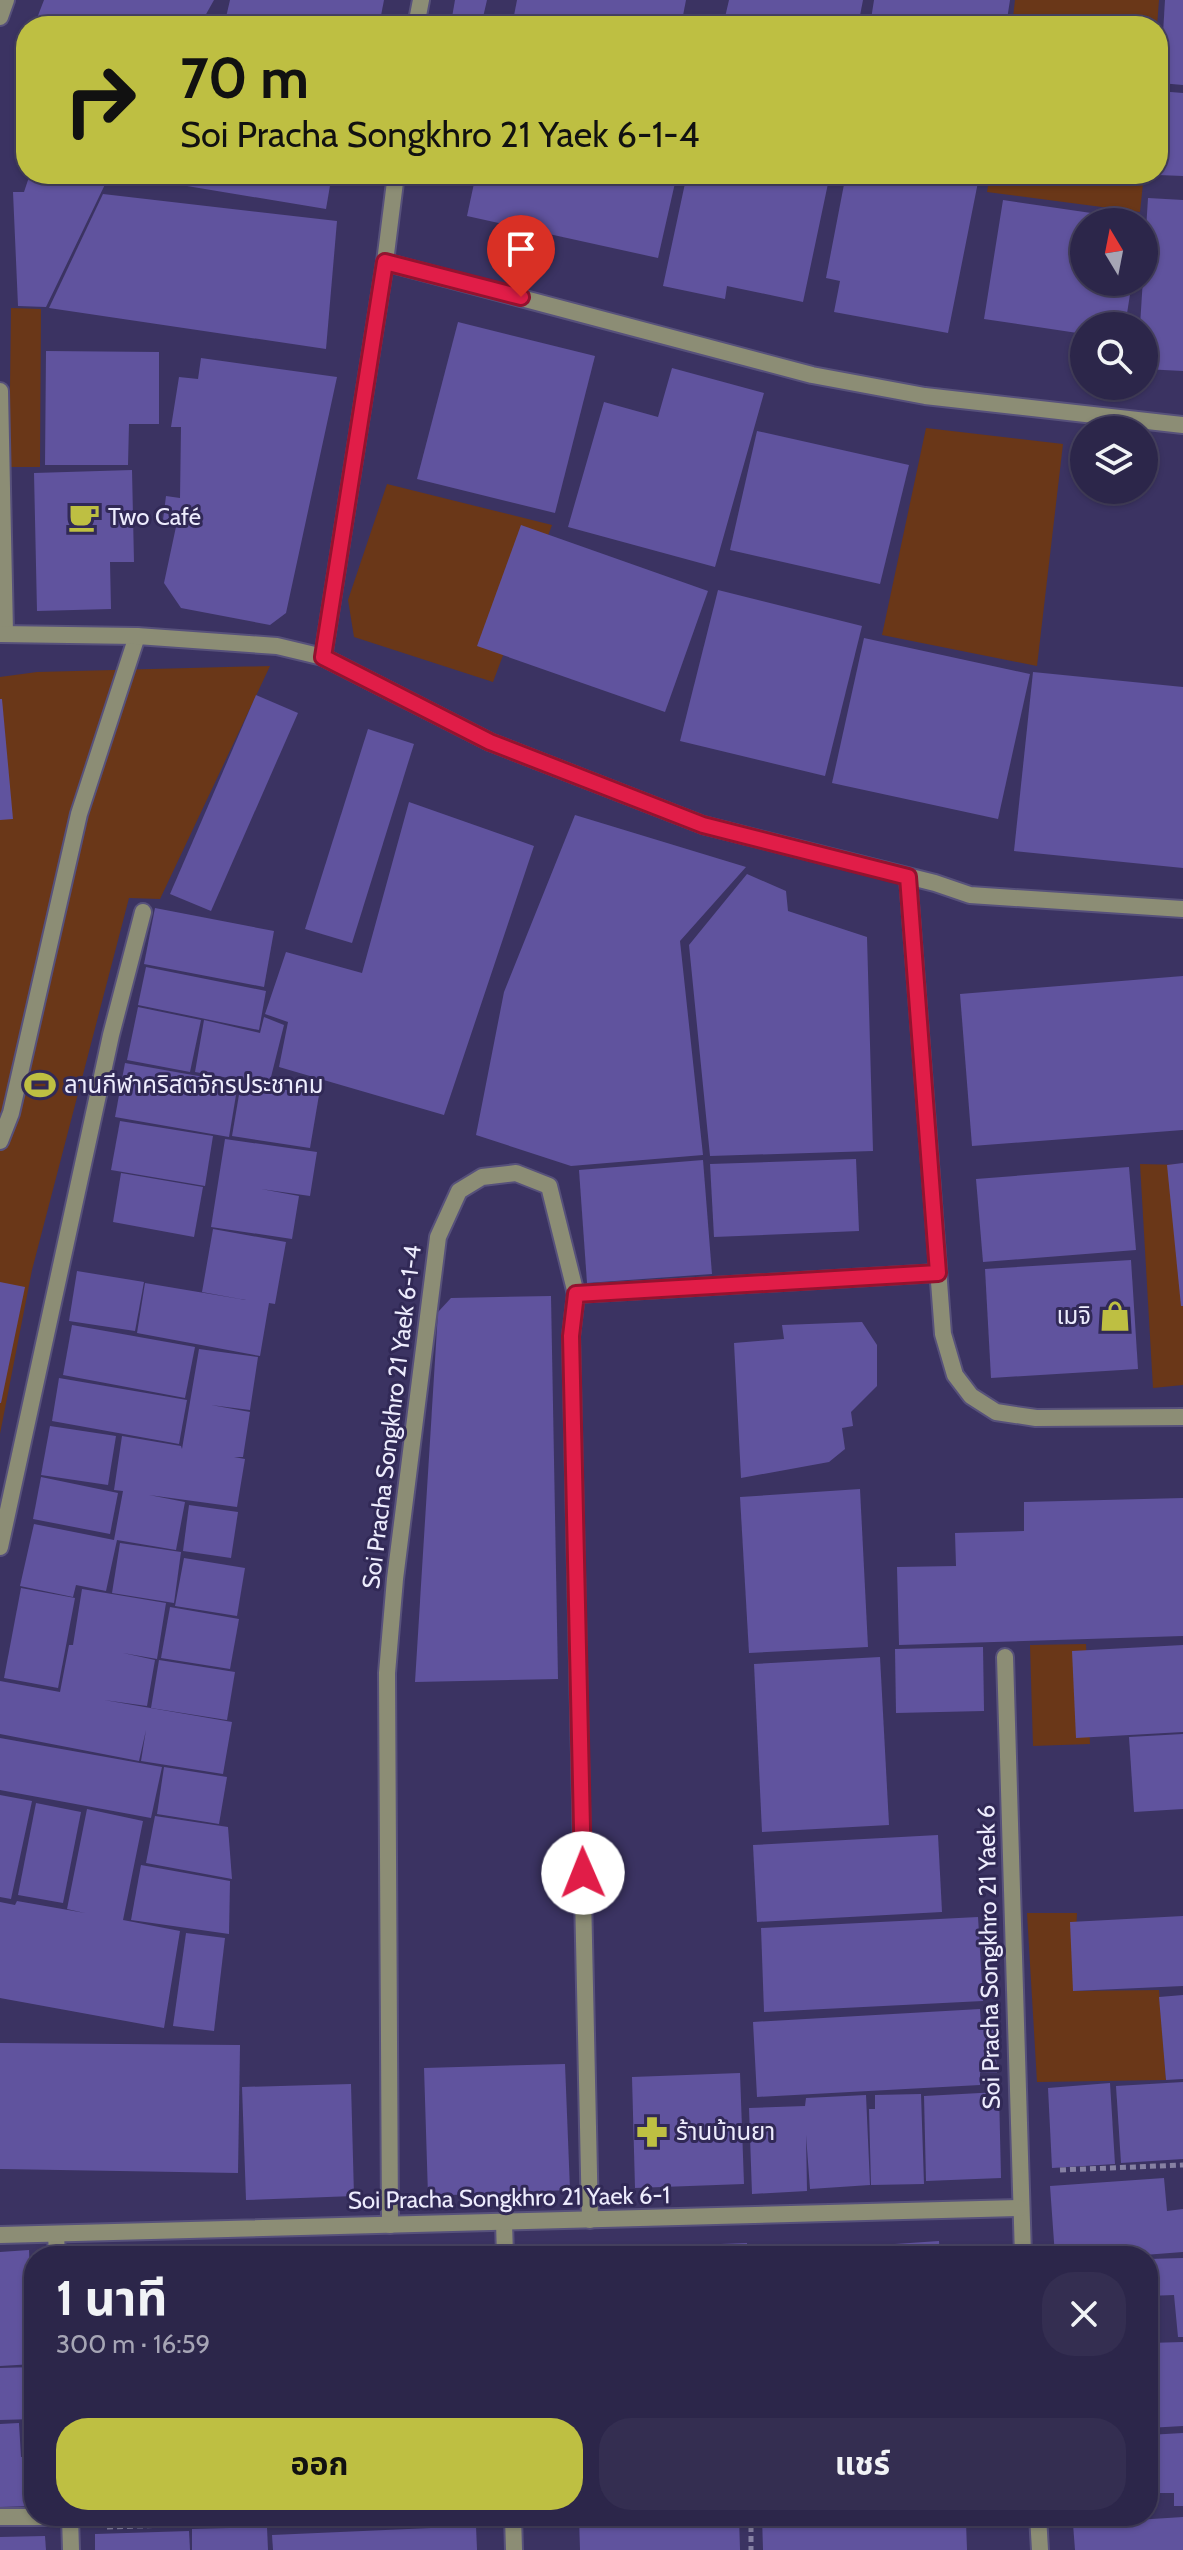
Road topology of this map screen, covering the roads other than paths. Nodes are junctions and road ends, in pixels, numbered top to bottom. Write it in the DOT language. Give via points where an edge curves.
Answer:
graph roads {
  1 [pos="6,0"];
  2 [pos="0,17"];
  3 [pos="395,184"];
  4 [pos="385,262"];
  5 [pos="0,391"];
  6 [pos="1183,425"];
  7 [pos="2,633"];
  8 [pos="137,636"];
  9 [pos="323,657"];
  10 [pos="908,877"];
  11 [pos="1183,909"];
  12 [pos="143,912"];
  13 [pos="1,1133"];
  14 [pos="938,1273"];
  15 [pos="576,1294"];
  16 [pos="1183,1417"];
  17 [pos="0,1547"];
  18 [pos="1005,1657"];
  19 [pos="1020,2208"];
  20 [pos="590,2220"];
  21 [pos="504,2222"];
  22 [pos="390,2225"];
  23 [pos="56,2234"];
  24 [pos="0,2235"];
  25 [pos="57,2246"];
  26 [pos="505,2246"];
  27 [pos="1022,2246"];
  28 [pos="0,2517"];
  29 [pos="24,2518"];
  30 [pos="70,2526"];
  31 [pos="513,2526"];
  32 [pos="1039,2526"];
  33 [pos="71,2550"];
  34 [pos="514,2550"];
  35 [pos="1040,2550"];
  1 -- 2 [label="street"];
  3 -- 4 [label="street"];
  4 -- 6 [label="street" via="812,375 925,396"];
  4 -- 9 [label="street"];
  5 -- 7 [label="street"];
  7 -- 8 [label="street"];
  8 -- 9 [label="street" via="277,646"];
  8 -- 13 [label="street" via="79,814 11,1113"];
  9 -- 10 [label="street" via="490,742 703,825"];
  10 -- 11 [label="street" via="970,895"];
  10 -- 14 [label="street"];
  12 -- 17 [label="street" via="108,1049"];
  14 -- 15 [label="street"];
  14 -- 16 [label="street" via="943,1334 955,1375 971,1396 996,1412 1036,1418"];
  15 -- 20 [label="street" via="571,1336"];
  15 -- 22 [label="street, Soi Pracha Songkhro 21 Yaek 6-1-4" via="549,1186 516,1173 482,1177 459,1191 438,1237 387,1673"];
  18 -- 19 [label="street, Soi Pracha Songkhro 21 Yaek 6"];
  19 -- 20 [label="street, Soi Pracha Songkhro 21 Yaek 6-1"];
  19 -- 27 [label="street, Soi Pracha Songkhro 21 Yaek 6"];
  20 -- 21 [label="street, Soi Pracha Songkhro 21 Yaek 6-1"];
  21 -- 22 [label="street, Soi Pracha Songkhro 21 Yaek 6-1"];
  21 -- 26 [label="street"];
  22 -- 23 [label="street, Soi Pracha Songkhro 21 Yaek 6-1"];
  23 -- 24 [label="street, Soi Pracha Songkhro 21 Yaek 6-1"];
  23 -- 25 [label="street"];
  28 -- 29 [label="street"];
  30 -- 33 [label="street"];
  31 -- 34 [label="street"];
  32 -- 35 [label="street"];
}
